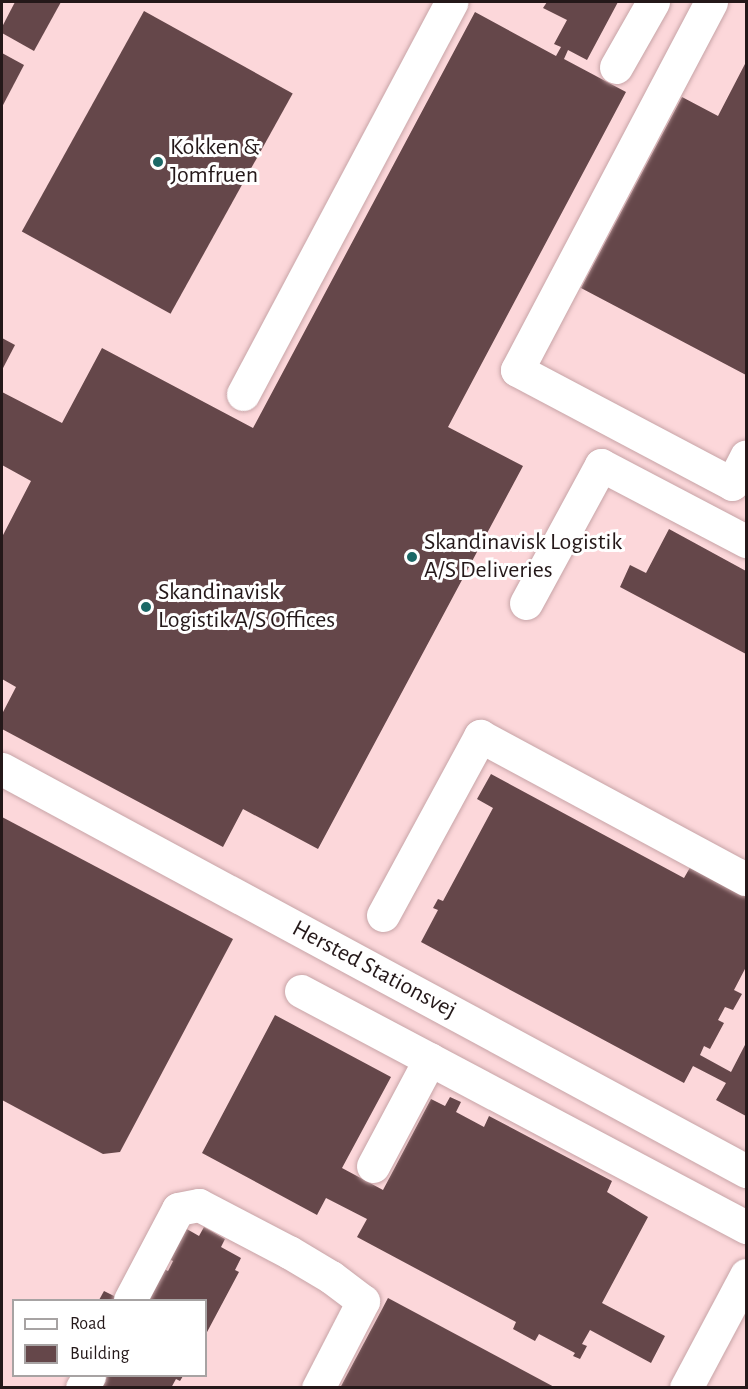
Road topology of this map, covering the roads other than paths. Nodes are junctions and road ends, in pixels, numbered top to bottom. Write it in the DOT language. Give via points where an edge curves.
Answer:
graph roads {
  1 [pos="451,2"];
  2 [pos="653,2"];
  3 [pos="711,2"];
  4 [pos="616,67"];
  5 [pos="243,394"];
  6 [pos="747,456"];
  7 [pos="747,541"];
  8 [pos="526,603"];
  9 [pos="2,769"];
  10 [pos="747,879"];
  11 [pos="383,915"];
  12 [pos="301,991"];
  13 [pos="430,1059"];
  14 [pos="373,1166"];
  15 [pos="747,1171"];
  16 [pos="747,1227"];
  17 [pos="747,1275"];
  18 [pos="130,1299"];
  19 [pos="318,1388"];
  20 [pos="686,1388"];
  1 -- 5 [label="street"];
  2 -- 4 [label="street"];
  3 -- 6 [label="street" via="517,370 732,483"];
  7 -- 8 [label="street" via="601,465"];
  9 -- 15 [label="street, Hersted Stationsvej"];
  10 -- 11 [label="street" via="480,736"];
  12 -- 13 [label="street"];
  13 -- 14 [label="street"];
  13 -- 16 [label="street"];
  17 -- 20 [label="street"];
  18 -- 19 [label="street" via="178,1209 199,1205 331,1276 363,1301"];
}
